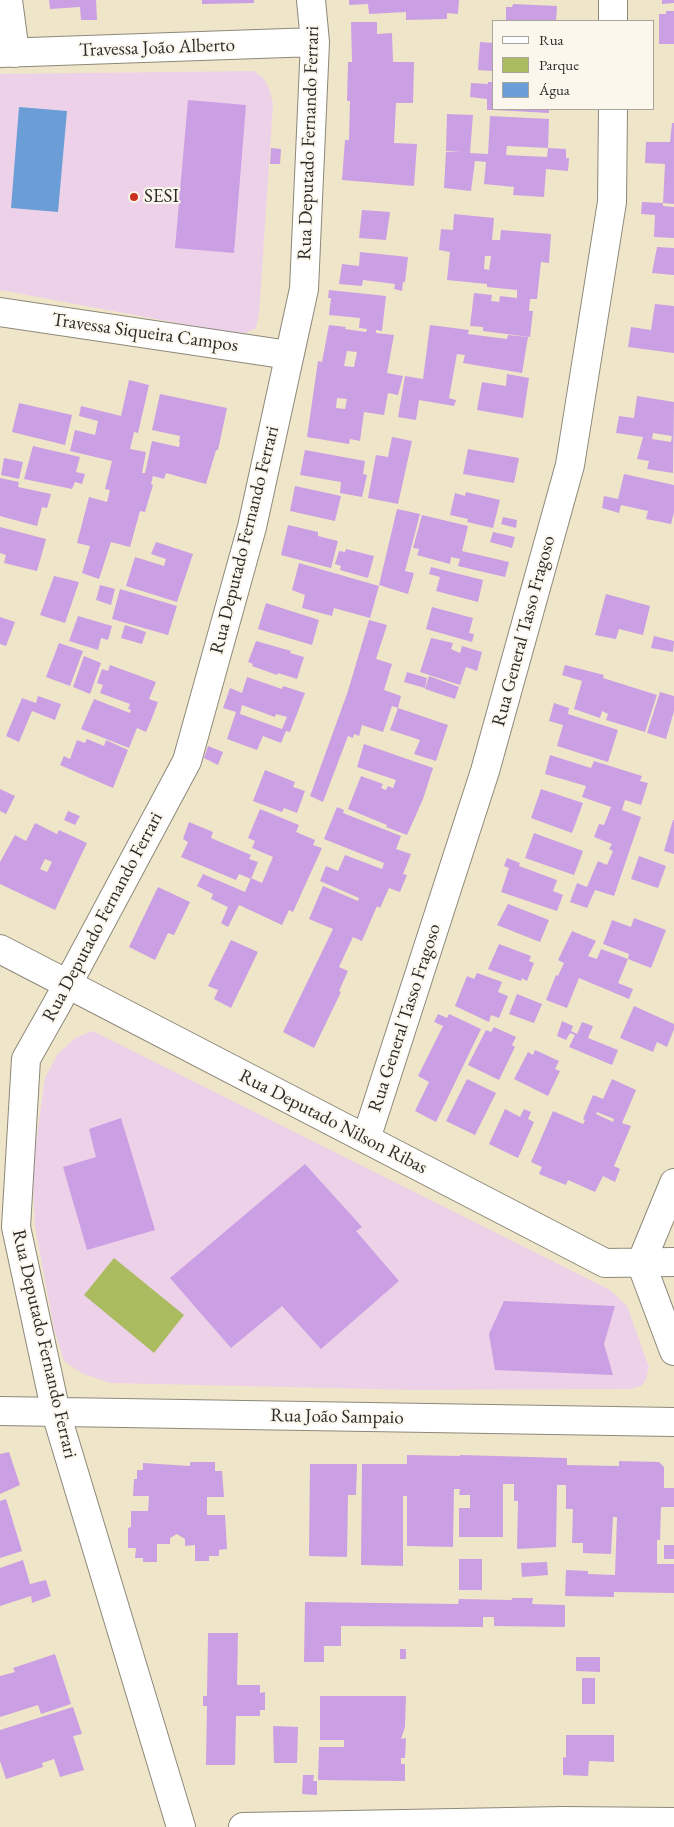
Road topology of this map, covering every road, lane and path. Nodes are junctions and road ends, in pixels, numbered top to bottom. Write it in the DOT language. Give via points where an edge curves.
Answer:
graph roads {
  1 [pos="8,0"];
  2 [pos="311,0"];
  3 [pos="613,0"];
  4 [pos="613,20"];
  5 [pos="315,42"];
  6 [pos="8,53"];
  7 [pos="612,110"];
  8 [pos="0,312"];
  9 [pos="289,354"];
  10 [pos="0,949"];
  11 [pos="67,984"];
  12 [pos="366,1139"];
  13 [pos="674,1183"];
  14 [pos="674,1262"];
  15 [pos="641,1263"];
  16 [pos="674,1351"];
  17 [pos="0,1411"];
  18 [pos="56,1413"];
  19 [pos="674,1422"];
  20 [pos="674,1822"];
  21 [pos="562,1824"];
  22 [pos="181,1827"];
  23 [pos="243,1827"];
  1 -- 6 [label="street"];
  2 -- 5 [label="street, Rua Deputado Fernando Ferrari"];
  3 -- 4 [label="street"];
  5 -- 6 [label="street, Travessa João Alberto"];
  5 -- 9 [label="street, Rua Deputado Fernando Ferrari" via="304,289"];
  7 -- 12 [label="street, Rua General Tasso Fragoso" via="612,202 570,465 485,771"];
  8 -- 9 [label="street, Travessa Siqueira Campos"];
  9 -- 11 [label="street, Rua Deputado Fernando Ferrari" via="252,527 187,761"];
  10 -- 11 [label="street, Rua Deputado Nilson Ribas"];
  11 -- 12 [label="street, Rua Deputado Nilson Ribas"];
  11 -- 18 [label="street, Rua Deputado Fernando Ferrari" via="26,1059 16,1226"];
  12 -- 15 [label="street, Rua Deputado Nilson Ribas" via="604,1263"];
  13 -- 15 [label="street"];
  14 -- 15 [label="street, Rua Deputado Nilson Ribas"];
  15 -- 16 [label="street"];
  17 -- 18 [label="street, Rua João Sampaio"];
  18 -- 19 [label="street, Rua João Sampaio"];
  18 -- 22 [label="street, Rua Deputado Fernando Ferrari"];
  20 -- 21 [label="street"];
  21 -- 23 [label="street"];
}
